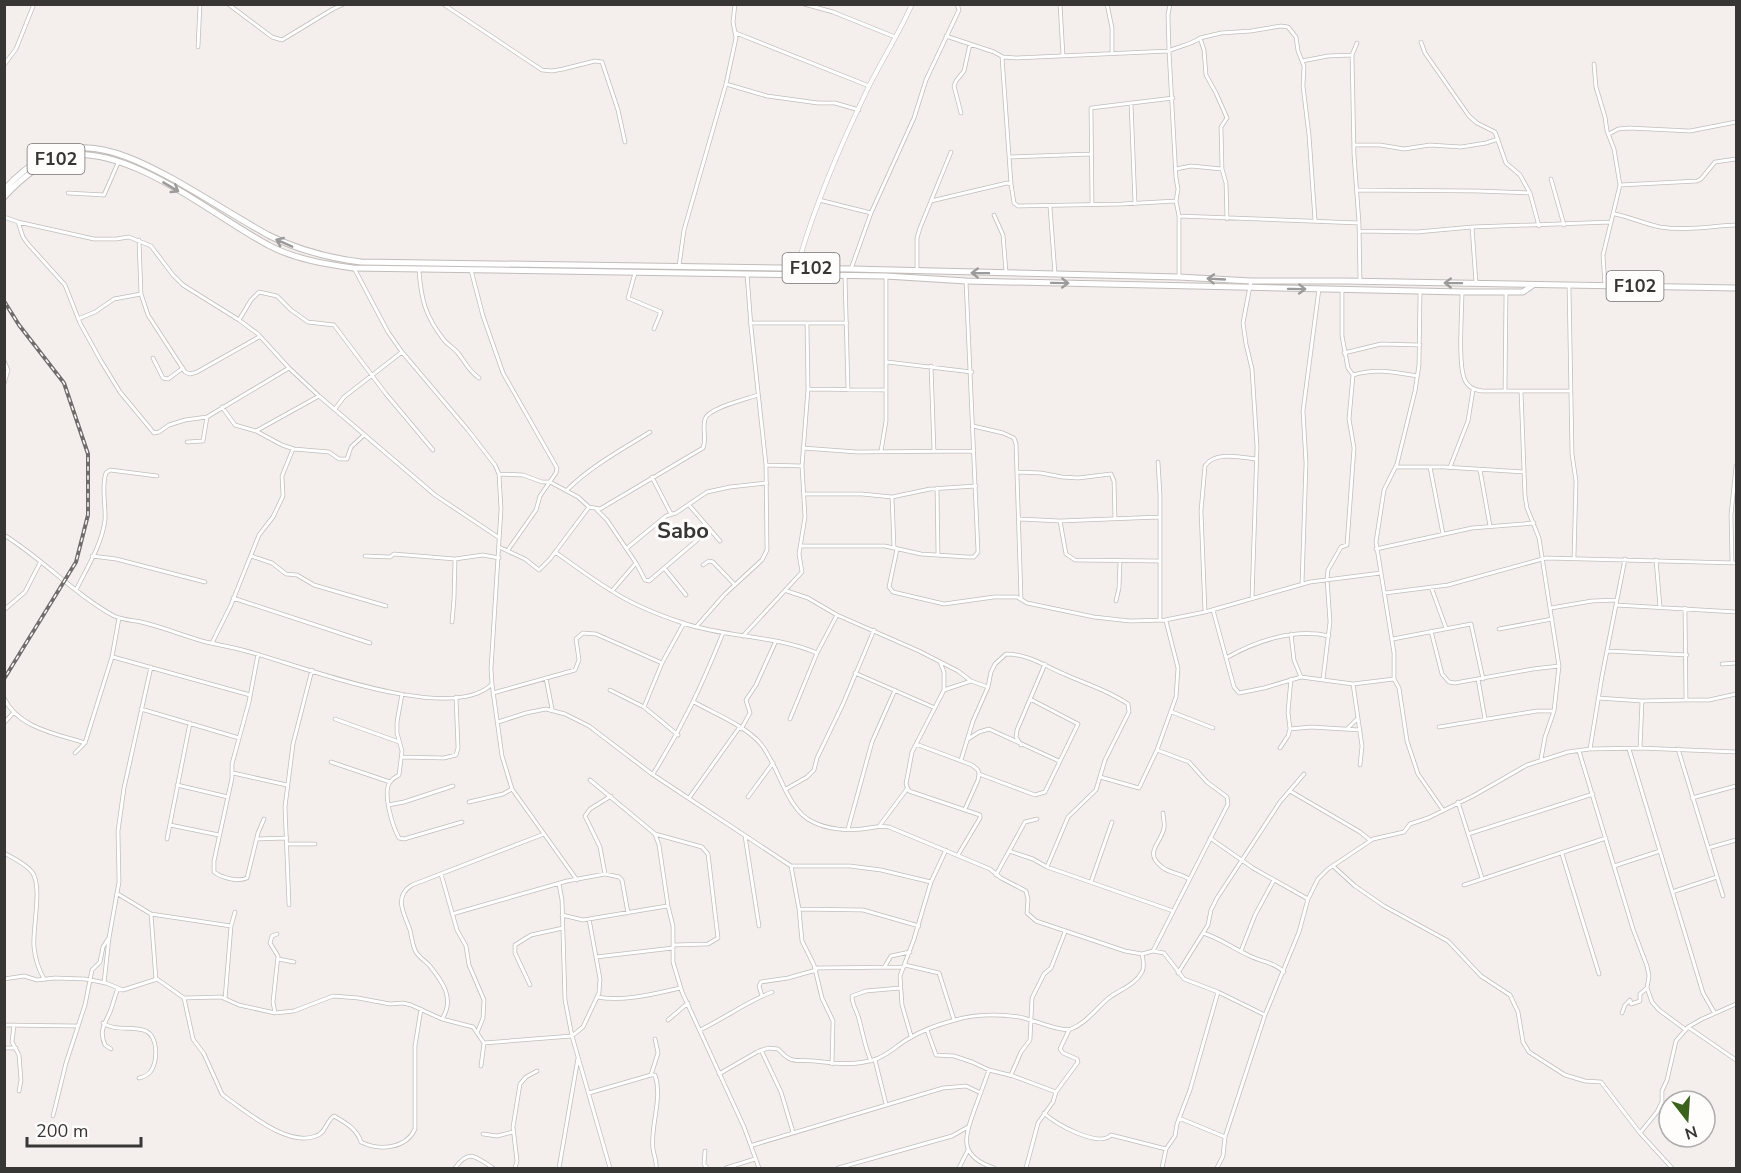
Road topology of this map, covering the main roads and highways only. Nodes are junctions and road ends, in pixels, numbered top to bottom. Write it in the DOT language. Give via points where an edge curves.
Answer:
graph roads {
  1 [pos="115,151"];
  2 [pos="115,160"];
  3 [pos="4,190"];
  4 [pos="4,197"];
  5 [pos="1250,284"];
  6 [pos="1533,285"];
  7 [pos="1737,288"];
  1 -- 2 [label="main road"];
  1 -- 3 [label="main road, F102" via="80,147 53,153 30,166"];
  5 -- 1 [label="main road, F102, one-way" via="1179,277 361,262 302,250 268,236"];
  2 -- 4 [label="main road, F102" via="90,154 56,159 30,172"];
  2 -- 5 [label="main road, F102, one-way" via="162,182 272,247 353,268"];
  6 -- 5 [label="main road, F102, one-way"];
  5 -- 6 [label="main road, F102, one-way" via="1462,292 1523,292"];
  6 -- 7 [label="main road, F102"];
}
